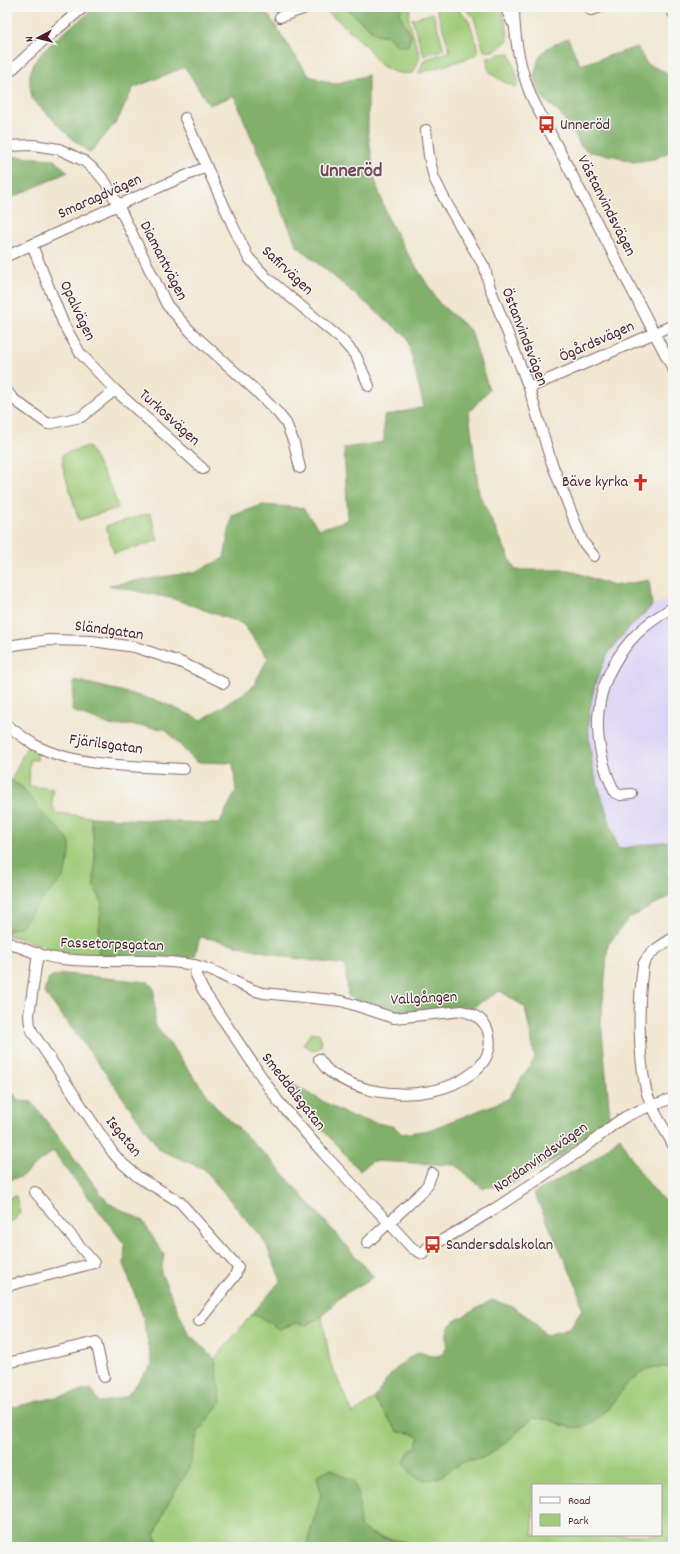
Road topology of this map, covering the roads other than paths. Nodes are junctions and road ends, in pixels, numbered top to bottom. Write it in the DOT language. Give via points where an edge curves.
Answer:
graph roads {
  1 [pos="84,7"];
  2 [pos="308,7"];
  3 [pos="505,7"];
  4 [pos="514,7"];
  5 [pos="520,7"];
  6 [pos="602,7"];
  7 [pos="671,7"];
  8 [pos="591,10"];
  9 [pos="673,13"];
  10 [pos="280,17"];
  11 [pos="515,29"];
  12 [pos="7,74"];
  13 [pos="185,118"];
  14 [pos="426,130"];
  15 [pos="7,146"];
  16 [pos="206,167"];
  17 [pos="118,205"];
  18 [pos="32,245"];
  19 [pos="7,256"];
  20 [pos="673,325"];
  21 [pos="654,334"];
  22 [pos="673,369"];
  23 [pos="369,386"];
  24 [pos="529,388"];
  25 [pos="116,390"];
  26 [pos="7,391"];
  27 [pos="300,468"];
  28 [pos="202,469"];
  29 [pos="594,556"];
  30 [pos="673,607"];
  31 [pos="7,646"];
  32 [pos="224,683"];
  33 [pos="7,725"];
  34 [pos="184,769"];
  35 [pos="632,794"];
  36 [pos="673,938"];
  37 [pos="7,942"];
  38 [pos="38,953"];
  39 [pos="195,965"];
  40 [pos="319,1059"];
  41 [pos="673,1098"];
  42 [pos="652,1106"];
  43 [pos="673,1145"];
  44 [pos="432,1173"];
  45 [pos="35,1192"];
  46 [pos="389,1223"];
  47 [pos="366,1243"];
  48 [pos="425,1251"];
  49 [pos="7,1286"];
  50 [pos="199,1321"];
  51 [pos="7,1363"];
  52 [pos="104,1377"];
  1 -- 12 [label="street"];
  2 -- 10 [label="street"];
  3 -- 11 [label="street"];
  4 -- 11 [label="street, Västanvindsvägen"];
  5 -- 11 [label="street"];
  6 -- 8 [label="street"];
  7 -- 9 [label="street"];
  11 -- 21 [label="street, Västanvindsvägen" via="519,60 531,96"];
  13 -- 16 [label="street, Safirvägen"];
  14 -- 24 [label="street, Östanvindsvägen" via="434,178 485,268 489,285"];
  15 -- 17 [label="street, Diamantvägen" via="33,145 59,149 74,155 97,172"];
  16 -- 17 [label="street, Smaragdvägen"];
  16 -- 23 [label="street, Safirvägen" via="248,257 266,277 342,340 356,356"];
  17 -- 18 [label="street, Smaragdvägen"];
  17 -- 27 [label="street, Diamantvägen" via="167,306 191,332 278,413 294,443"];
  18 -- 19 [label="street, Smaragdvägen"];
  18 -- 25 [label="street, Opalvägen" via="64,325 80,353"];
  20 -- 21 [label="street, Ögårdsvägen"];
  21 -- 22 [label="street, Västanvindsvägen"];
  21 -- 24 [label="street, Ögårdsvägen"];
  24 -- 29 [label="street, Östanvindsvägen" via="550,461 583,542"];
  25 -- 26 [label="street" via="81,417 48,424 13,399"];
  25 -- 28 [label="street, Turkosvägen"];
  30 -- 35 [label="street" via="632,638 609,672 600,696 597,729 602,763 615,793"];
  31 -- 32 [label="street, Sländgatan" via="48,640 92,641 135,647 180,662"];
  33 -- 34 [label="street, Fjärilsgatan" via="36,745 66,757"];
  36 -- 42 [label="street" via="653,951 642,965 640,1038 646,1090"];
  37 -- 38 [label="street, Fassetorpsgatan"];
  38 -- 39 [label="street, Fassetorpsgatan" via="63,959 178,962"];
  38 -- 50 [label="street, Isgatan" via="29,1015 33,1033 121,1162 138,1177 180,1202 238,1267 235,1276"];
  39 -- 40 [label="street, Vallgången" via="211,969 251,990 342,1001 394,1018 462,1011 478,1018 489,1033 488,1056 475,1071 454,1083 432,1091 395,1093 371,1090 354,1085 328,1071"];
  39 -- 46 [label="street, Smeddalsgatan" via="196,975 203,990 278,1101"];
  41 -- 42 [label="street, Nordanvindsvägen"];
  42 -- 43 [label="street"];
  42 -- 48 [label="street, Nordanvindsvägen" via="625,1117 588,1146"];
  44 -- 46 [label="street" via="422,1192"];
  45 -- 49 [label="street" via="94,1263"];
  46 -- 47 [label="street"];
  46 -- 48 [label="street, Smeddalsgatan" via="412,1248"];
  51 -- 52 [label="street" via="96,1342"];
}
